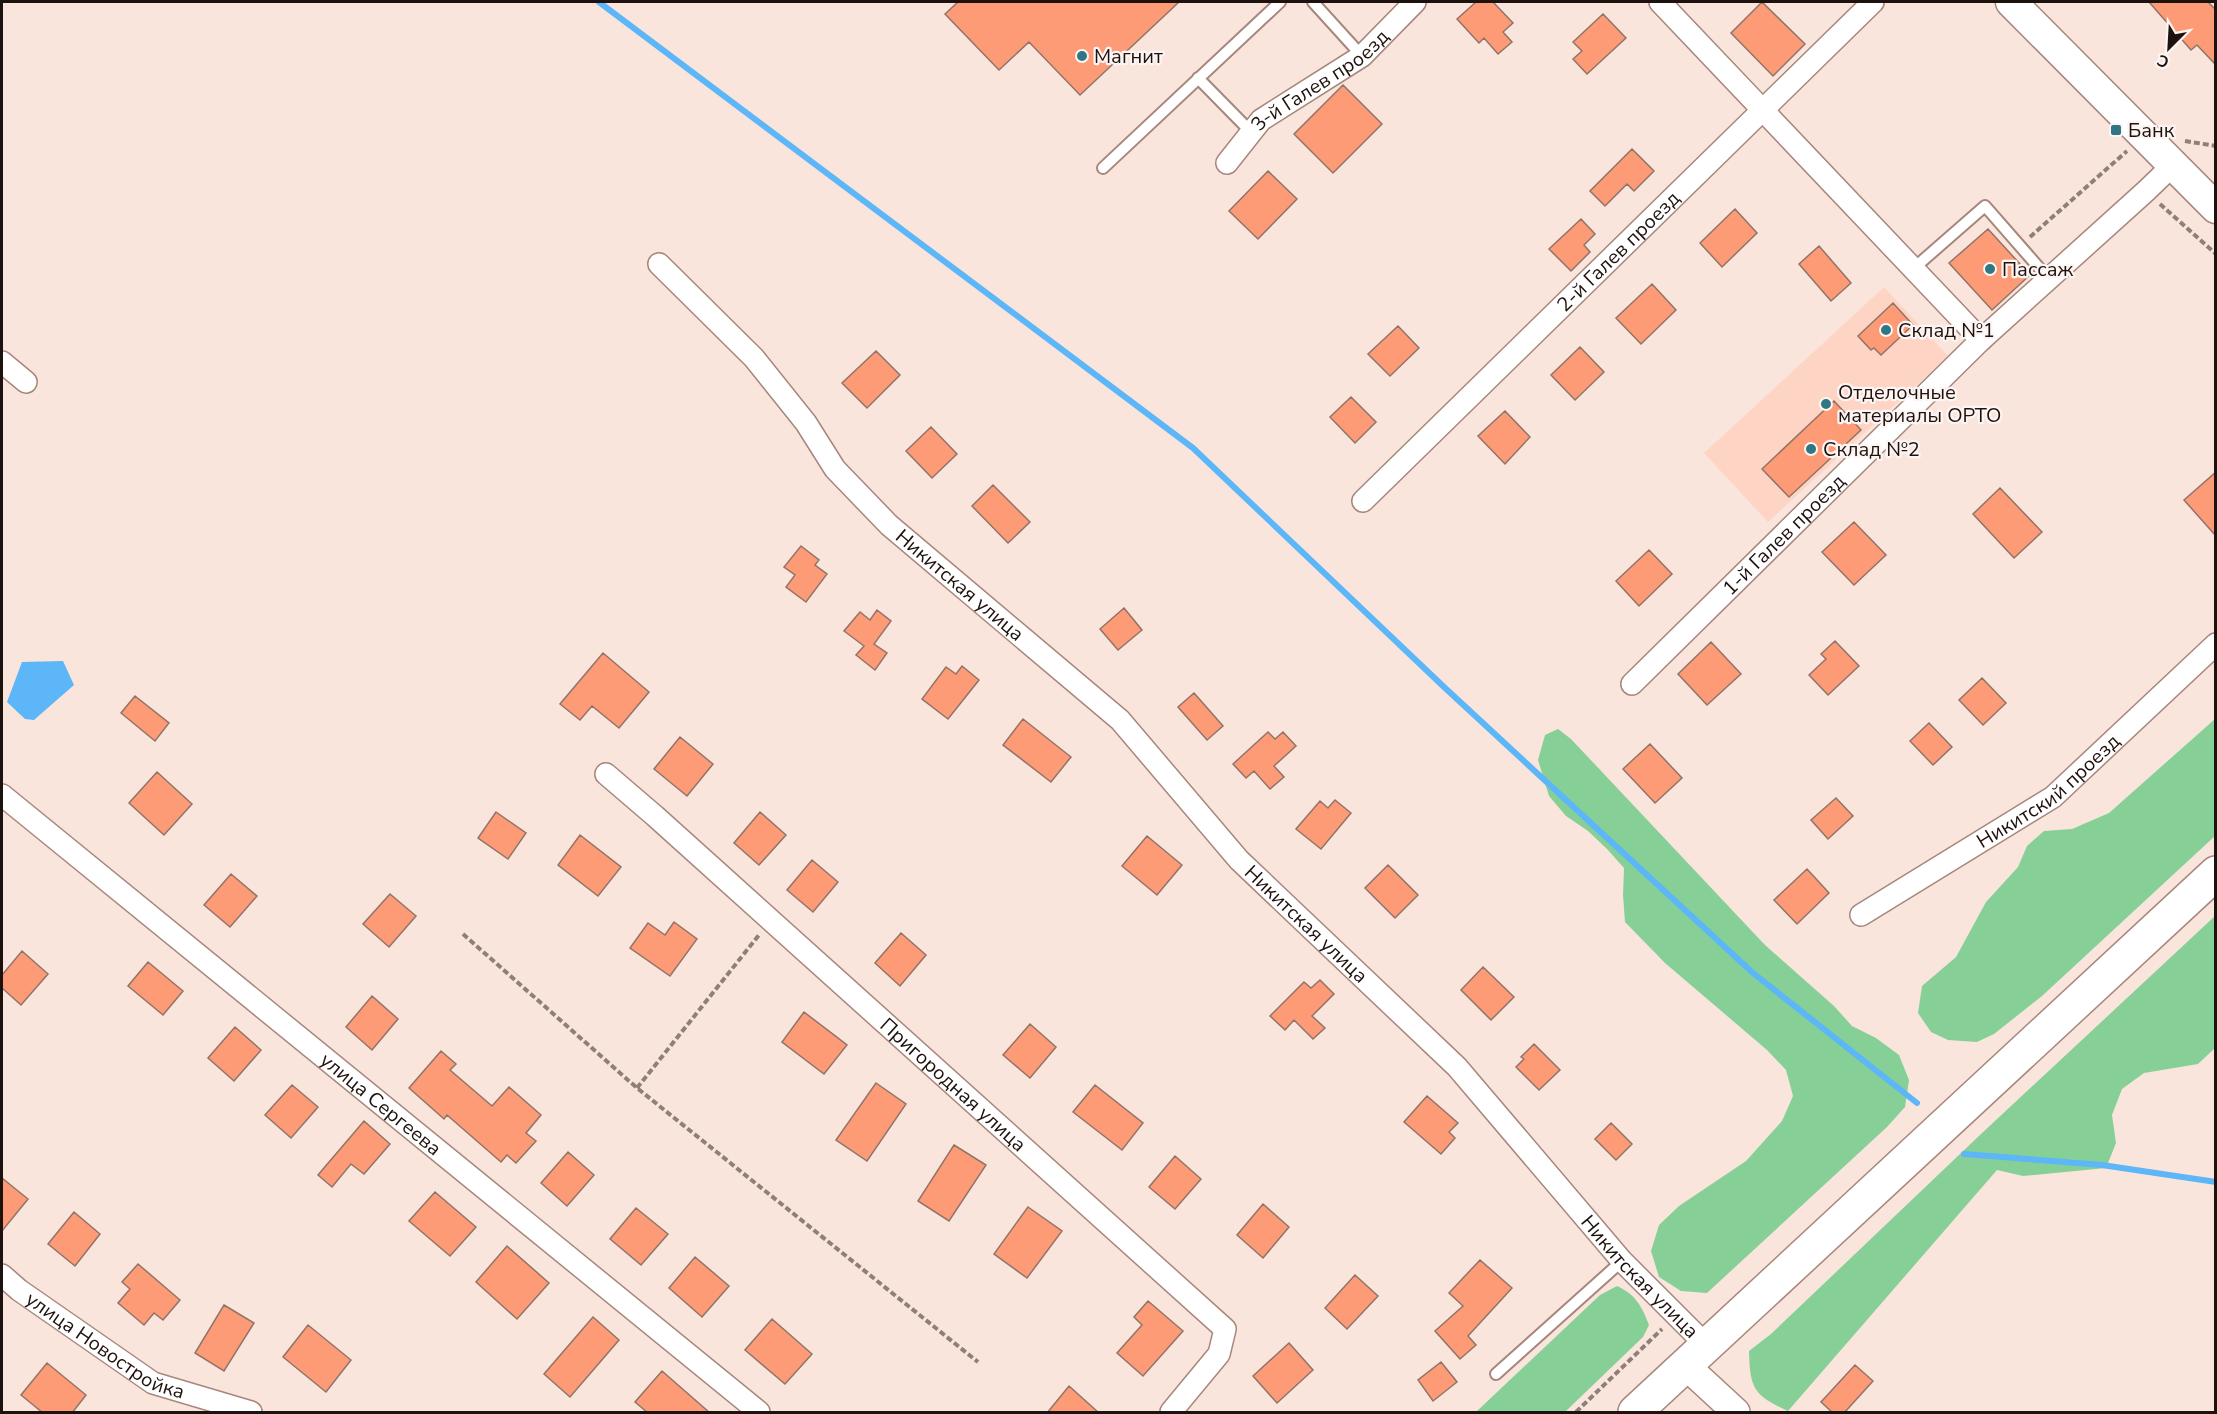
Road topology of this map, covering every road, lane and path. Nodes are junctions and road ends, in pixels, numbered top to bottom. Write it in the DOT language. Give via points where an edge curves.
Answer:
graph roads {
  1 [pos="1280,2"];
  2 [pos="1313,2"];
  3 [pos="1415,2"];
  4 [pos="1660,2"];
  5 [pos="1873,2"];
  6 [pos="2021,5"];
  7 [pos="1362,56"];
  8 [pos="1198,78"];
  9 [pos="1762,109"];
  10 [pos="1251,132"];
  11 [pos="2135,144"];
  12 [pos="2216,146"];
  13 [pos="2179,153"];
  14 [pos="1227,163"];
  15 [pos="1103,168"];
  16 [pos="2146,191"];
  17 [pos="2213,202"];
  18 [pos="2020,246"];
  19 [pos="2216,254"];
  20 [pos="659,264"];
  21 [pos="1913,269"];
  22 [pos="2048,278"];
  23 [pos="1980,340"];
  24 [pos="2,362"];
  25 [pos="26,382"];
  26 [pos="1363,501"];
  27 [pos="2216,644"];
  28 [pos="1632,684"];
  29 [pos="606,774"];
  30 [pos="2,795"];
  31 [pos="2216,873"];
  32 [pos="1861,915"];
  33 [pos="771,920"];
  34 [pos="463,934"];
  35 [pos="637,1088"];
  36 [pos="1622,1261"];
  37 [pos="2,1275"];
  38 [pos="1676,1315"];
  39 [pos="1695,1355"];
  40 [pos="978,1362"];
  41 [pos="1496,1374"];
  42 [pos="251,1413"];
  43 [pos="759,1413"];
  44 [pos="1171,1413"];
  45 [pos="1576,1413"];
  46 [pos="1635,1413"];
  47 [pos="1736,1413"];
  1 -- 8 [label="lane"];
  2 -- 7 [label="lane"];
  3 -- 7 [label="street, 3-й Галев проезд"];
  4 -- 9 [label="street"];
  5 -- 9 [label="street, 2-й Галев проезд"];
  6 -- 13 [label="main road"];
  7 -- 10 [label="street, 3-й Галев проезд" via="1261,120"];
  8 -- 10 [label="lane"];
  8 -- 15 [label="lane"];
  9 -- 21 [label="street"];
  9 -- 26 [label="street, 2-й Галев проезд"];
  10 -- 14 [label="street, 3-й Галев проезд"];
  11 -- 18 [label="path"];
  12 -- 13 [label="path"];
  13 -- 16 [label="street, 1-й Галев проезд"];
  13 -- 17 [label="main road"];
  16 -- 19 [label="path"];
  16 -- 22 [label="street, 1-й Галев проезд"];
  18 -- 21 [label="lane" via="1985,206"];
  18 -- 22 [label="lane"];
  20 -- 36 [label="street, Никитская улица" via="754,358 806,423 835,469 889,525 1120,720 1239,860 1457,1067"];
  21 -- 23 [label="street"];
  22 -- 23 [label="street, 1-й Галев проезд"];
  23 -- 28 [label="street, 1-й Галев проезд"];
  24 -- 25 [label="street"];
  27 -- 32 [label="street, Никитский проезд" via="2053,797"];
  29 -- 33 [label="street, Пригородная улица"];
  30 -- 43 [label="street, улица Сергеева"];
  31 -- 39 [label="main road"];
  33 -- 35 [label="path"];
  33 -- 44 [label="street, Пригородная улица" via="1225,1329 1220,1354"];
  34 -- 35 [label="path"];
  35 -- 40 [label="path"];
  36 -- 38 [label="street, Никитская улица"];
  36 -- 41 [label="lane"];
  37 -- 42 [label="street, улица Новостройка" via="153,1383"];
  38 -- 39 [label="street, Никитская улица"];
  38 -- 45 [label="path"];
  39 -- 46 [label="main road"];
  39 -- 47 [label="street"];
}
